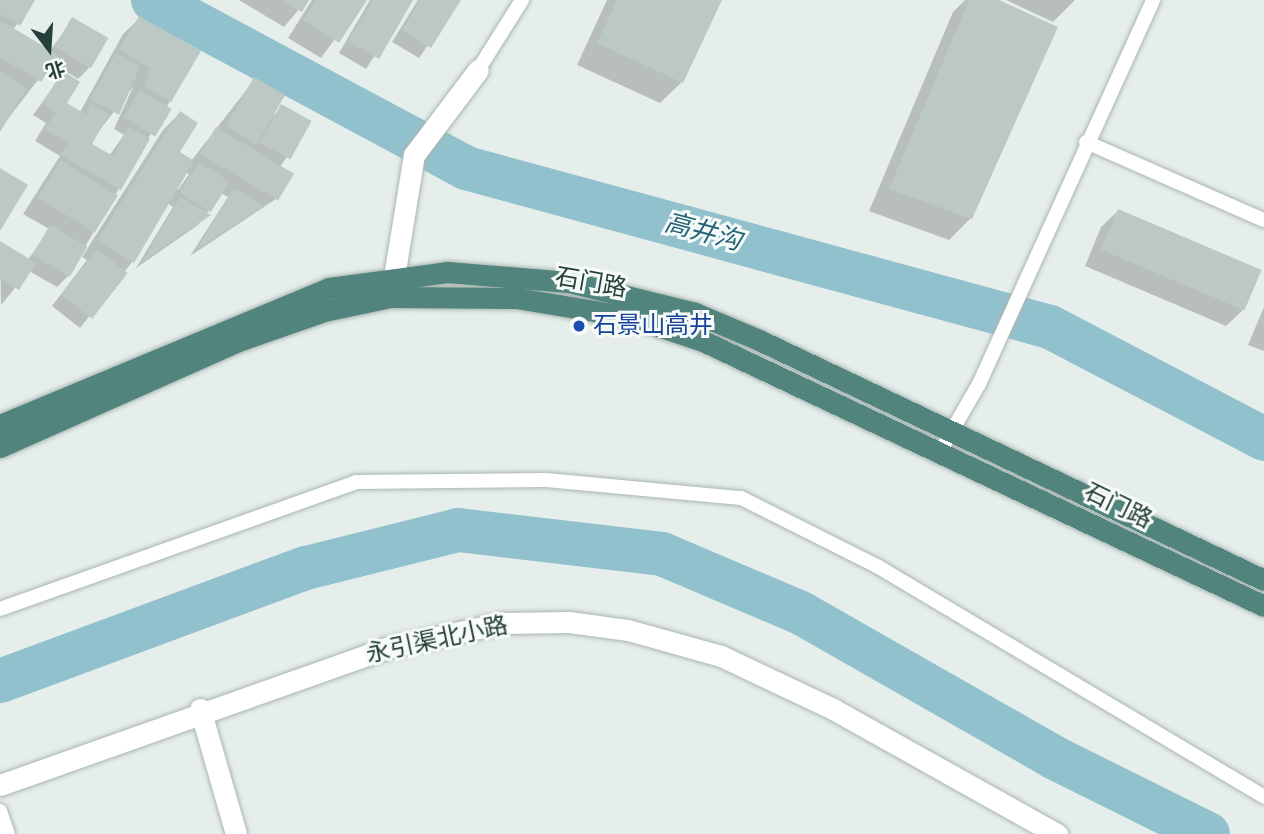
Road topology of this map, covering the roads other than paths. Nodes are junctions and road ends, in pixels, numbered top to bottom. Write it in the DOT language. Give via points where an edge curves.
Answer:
graph roads {
  1 [pos="522,0"];
  2 [pos="1153,0"];
  3 [pos="478,70"];
  4 [pos="1086,142"];
  5 [pos="1264,220"];
  6 [pos="390,276"];
  7 [pos="391,297"];
  8 [pos="0,425"];
  9 [pos="953,431"];
  10 [pos="0,447"];
  11 [pos="942,450"];
  12 [pos="1264,580"];
  13 [pos="1264,606"];
  14 [pos="0,609"];
  15 [pos="200,709"];
  16 [pos="0,785"];
  17 [pos="1264,797"];
  18 [pos="0,811"];
  19 [pos="8,834"];
  20 [pos="236,834"];
  21 [pos="1057,834"];
  1 -- 3 [label="lane"];
  2 -- 4 [label="lane"];
  3 -- 6 [label="street" via="414,155"];
  4 -- 5 [label="lane"];
  4 -- 9 [label="lane"];
  6 -- 7 [label="street"];
  6 -- 8 [label="highway, 石门路" via="266,308"];
  6 -- 9 [label="highway, 石门路" via="503,276 633,295 759,340"];
  7 -- 10 [label="highway, 石门路" via="324,311 238,341"];
  7 -- 11 [label="highway, 石门路" via="516,298 631,317 703,341"];
  9 -- 11 [label="lane"];
  9 -- 12 [label="highway, 石门路"];
  11 -- 13 [label="highway, 石门路"];
  14 -- 17 [label="lane" via="356,482 545,480 741,498 877,566"];
  15 -- 16 [label="street, 永引渠北小路"];
  15 -- 20 [label="street"];
  15 -- 21 [label="street, 永引渠北小路" via="386,648 502,623 628,630 721,656 834,709"];
  18 -- 19 [label="lane"];
}
